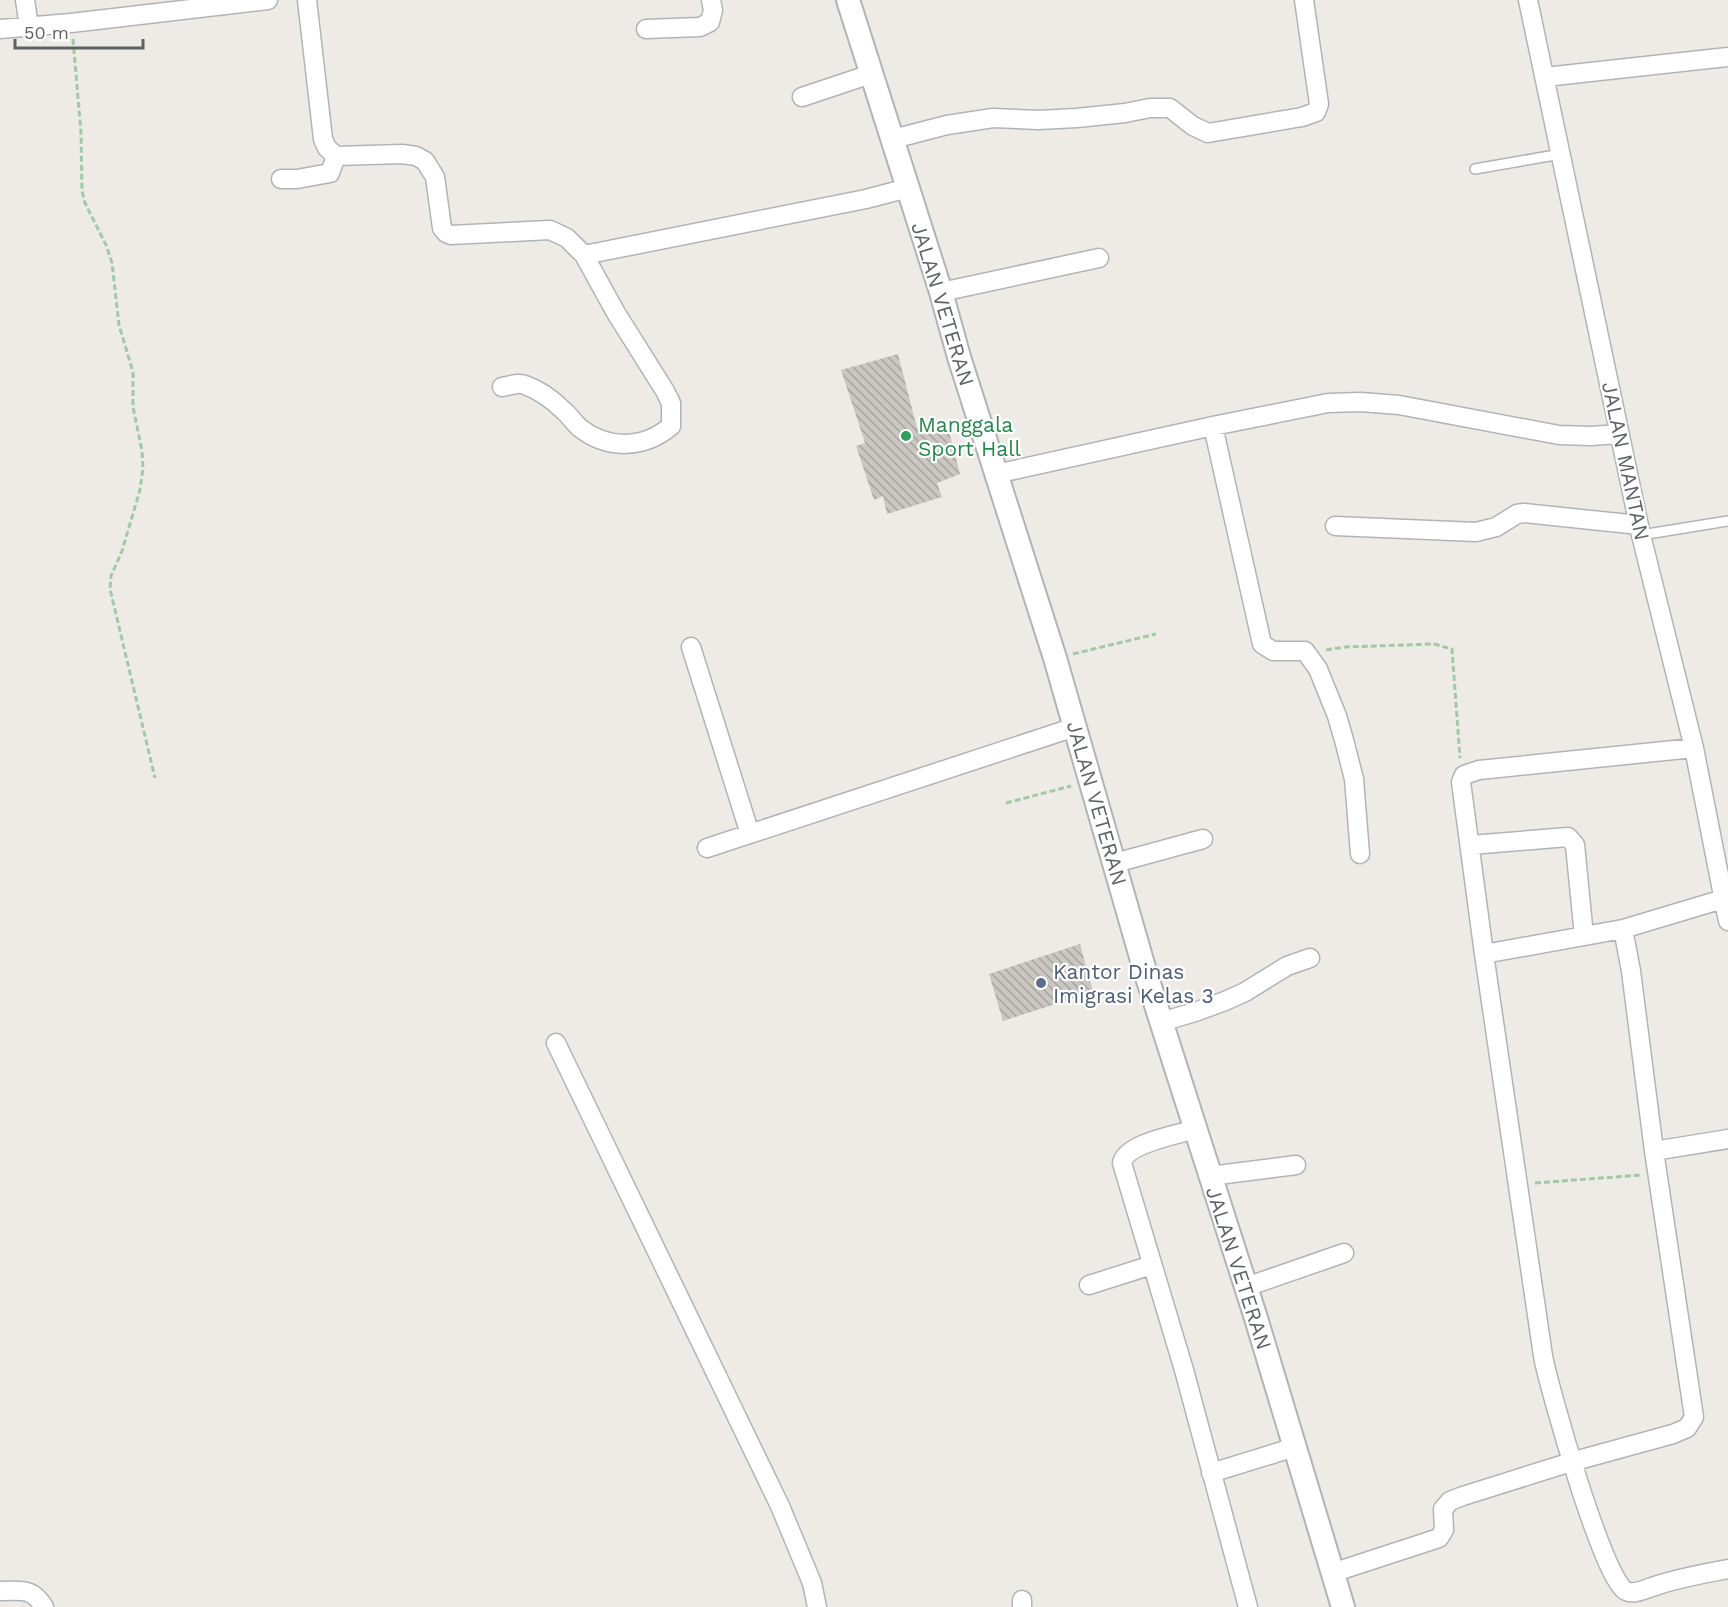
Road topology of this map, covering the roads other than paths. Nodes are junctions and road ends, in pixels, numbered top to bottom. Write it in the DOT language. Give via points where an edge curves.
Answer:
graph roads {
  1 [pos="25,0"];
  2 [pos="268,0"];
  3 [pos="307,0"];
  4 [pos="711,0"];
  5 [pos="848,0"];
  6 [pos="1304,0"];
  7 [pos="1528,0"];
  8 [pos="29,27"];
  9 [pos="646,29"];
  10 [pos="0,30"];
  11 [pos="1728,57"];
  12 [pos="872,74"];
  13 [pos="1545,77"];
  14 [pos="802,97"];
  15 [pos="893,139"];
  16 [pos="1561,154"];
  17 [pos="336,156"];
  18 [pos="1475,169"];
  19 [pos="281,179"];
  20 [pos="908,188"];
  21 [pos="584,255"];
  22 [pos="1099,258"];
  23 [pos="941,292"];
  24 [pos="502,387"];
  25 [pos="1213,426"];
  26 [pos="1619,434"];
  27 [pos="996,474"];
  28 [pos="1728,521"];
  29 [pos="1335,526"];
  30 [pos="1640,530"];
  31 [pos="691,647"];
  32 [pos="1075,727"];
  33 [pos="1694,748"];
  34 [pos="750,834"];
  35 [pos="1203,839"];
  36 [pos="1471,846"];
  37 [pos="707,848"];
  38 [pos="1360,854"];
  39 [pos="1115,863"];
  40 [pos="1723,899"];
  41 [pos="1728,921"];
  42 [pos="1623,929"];
  43 [pos="1584,936"];
  44 [pos="1484,954"];
  45 [pos="1310,958"];
  46 [pos="1161,1022"];
  47 [pos="556,1043"];
  48 [pos="1195,1129"];
  49 [pos="1728,1139"];
  50 [pos="1654,1151"];
  51 [pos="1296,1165"];
  52 [pos="1210,1176"];
  53 [pos="1344,1253"];
  54 [pos="1152,1265"];
  55 [pos="1089,1285"];
  56 [pos="1246,1287"];
  57 [pos="1295,1448"];
  58 [pos="1571,1462"];
  59 [pos="1211,1473"];
  60 [pos="1728,1569"];
  61 [pos="1332,1573"];
  62 [pos="0,1591"];
  63 [pos="44,1607"];
  64 [pos="817,1607"];
  65 [pos="1248,1607"];
  66 [pos="1343,1607"];
  1 -- 8 [label="street"];
  2 -- 8 [label="street"];
  3 -- 17 [label="street" via="323,139"];
  4 -- 9 [label="street" via="710,22 700,27"];
  5 -- 12 [label="street, JALAN VETERAN"];
  6 -- 15 [label="street" via="1319,105 1316,112 1302,117 1208,133 1170,108 1150,108 1077,118 993,118"];
  7 -- 13 [label="street, JALAN MANTAN"];
  8 -- 10 [label="street"];
  11 -- 13 [label="street"];
  12 -- 14 [label="street"];
  12 -- 15 [label="street, JALAN VETERAN"];
  13 -- 16 [label="street, JALAN MANTAN"];
  15 -- 20 [label="street, JALAN VETERAN"];
  16 -- 18 [label="lane"];
  16 -- 26 [label="street, JALAN MANTAN"];
  17 -- 19 [label="street" via="330,173"];
  17 -- 21 [label="street" via="402,154 425,161 435,177 441,222 451,235 550,230 567,238"];
  20 -- 21 [label="street"];
  20 -- 23 [label="street, JALAN VETERAN"];
  21 -- 24 [label="street" via="665,391 671,403 671,426 636,445 620,444 580,428 549,399 524,384"];
  22 -- 23 [label="street"];
  23 -- 27 [label="street, JALAN VETERAN"];
  25 -- 26 [label="street" via="1328,403 1360,402 1447,413 1558,435"];
  25 -- 27 [label="street"];
  25 -- 38 [label="street" via="1262,644 1273,651 1308,653 1318,669 1337,716 1354,779"];
  26 -- 30 [label="street, JALAN MANTAN"];
  27 -- 32 [label="street, JALAN VETERAN"];
  28 -- 30 [label="lane"];
  29 -- 30 [label="street" via="1476,532 1524,513"];
  30 -- 33 [label="street, JALAN MANTAN"];
  31 -- 34 [label="street"];
  32 -- 34 [label="street"];
  32 -- 39 [label="street, JALAN VETERAN"];
  33 -- 36 [label="street" via="1468,773 1462,778"];
  33 -- 40 [label="street, JALAN MANTAN"];
  34 -- 37 [label="street"];
  35 -- 39 [label="street"];
  36 -- 43 [label="street" via="1568,837 1575,845"];
  36 -- 44 [label="street"];
  39 -- 46 [label="street, JALAN VETERAN"];
  40 -- 41 [label="street, JALAN MANTAN"];
  40 -- 42 [label="street"];
  42 -- 43 [label="street"];
  42 -- 50 [label="street"];
  43 -- 44 [label="street"];
  44 -- 58 [label="street" via="1543,1356"];
  45 -- 46 [label="street" via="1287,966 1225,1001"];
  46 -- 48 [label="street, JALAN VETERAN"];
  47 -- 64 [label="street" via="780,1506 805,1565"];
  48 -- 52 [label="street, JALAN VETERAN"];
  48 -- 54 [label="street" via="1135,1147 1123,1157"];
  49 -- 50 [label="street"];
  50 -- 58 [label="street" via="1694,1417 1687,1428 1673,1434"];
  51 -- 52 [label="street"];
  52 -- 56 [label="street, JALAN VETERAN"];
  53 -- 56 [label="street"];
  54 -- 55 [label="street"];
  54 -- 59 [label="street"];
  56 -- 57 [label="street, JALAN VETERAN"];
  57 -- 59 [label="street"];
  57 -- 61 [label="street, JALAN VETERAN"];
  58 -- 60 [label="street" via="1603,1550 1623,1589 1634,1592 1670,1580"];
  58 -- 61 [label="street" via="1450,1501 1443,1509 1444,1530 1439,1538"];
  59 -- 65 [label="street"];
  61 -- 66 [label="street, JALAN VETERAN"];
  62 -- 63 [label="street" via="28,1591 38,1596"];
}
